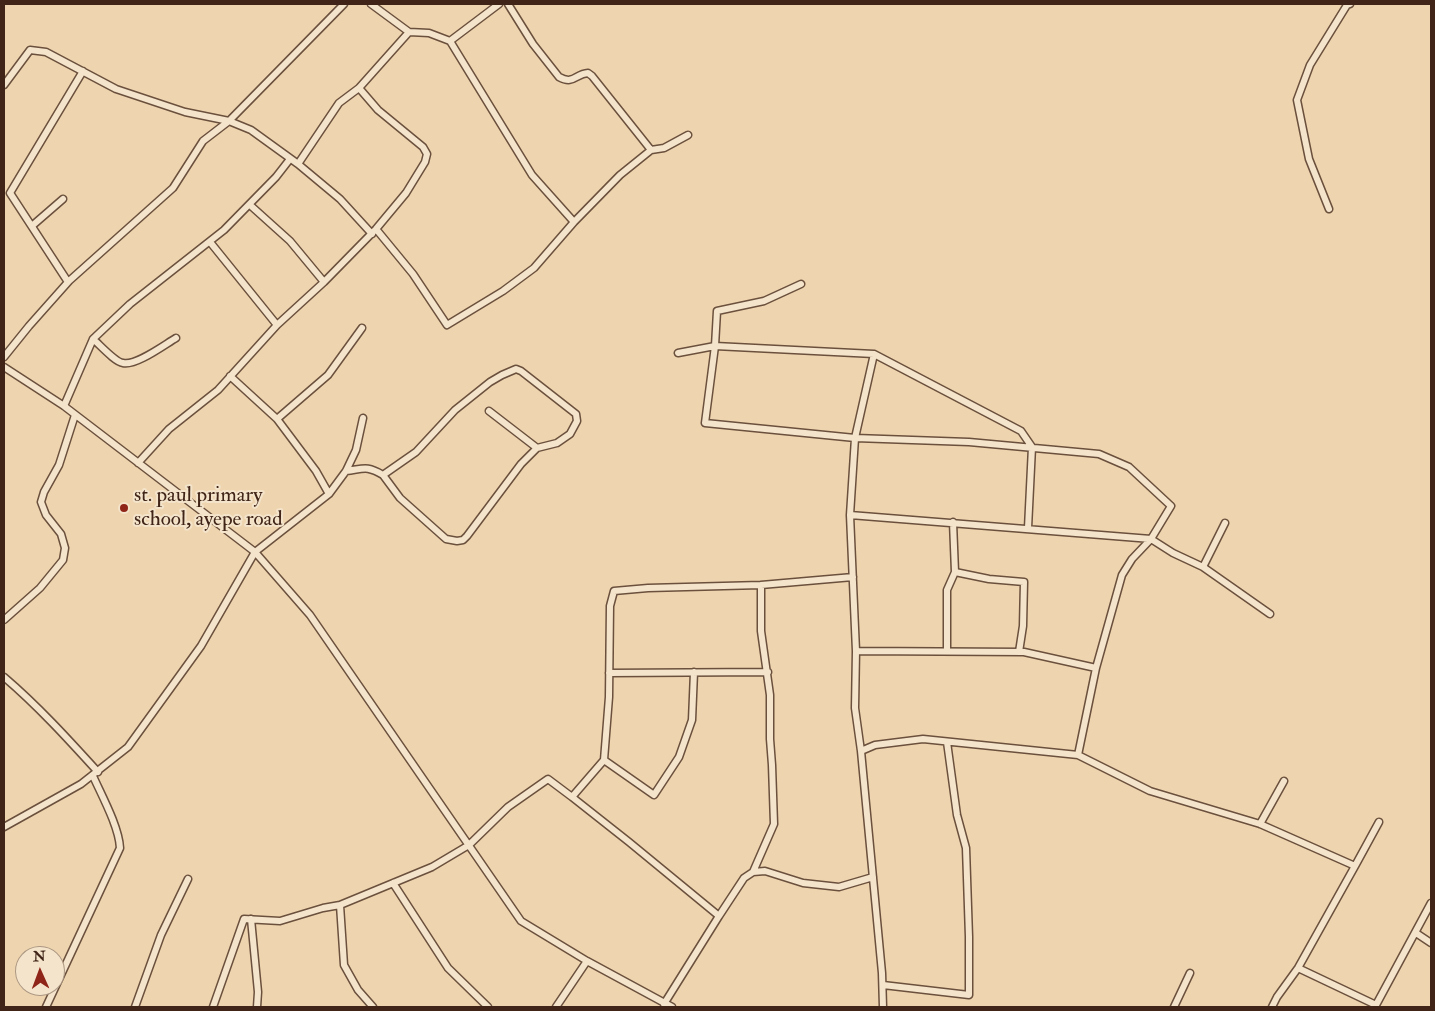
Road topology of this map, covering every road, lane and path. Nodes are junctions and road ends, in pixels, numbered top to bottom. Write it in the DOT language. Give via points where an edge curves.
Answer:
graph roads {
  1 [pos="344,4"];
  2 [pos="371,4"];
  3 [pos="499,4"];
  4 [pos="508,4"];
  5 [pos="1350,4"];
  6 [pos="409,32"];
  7 [pos="450,41"];
  8 [pos="83,71"];
  9 [pos="4,85"];
  10 [pos="359,88"];
  11 [pos="230,121"];
  12 [pos="688,135"];
  13 [pos="652,150"];
  14 [pos="290,159"];
  15 [pos="298,164"];
  16 [pos="64,199"];
  17 [pos="250,204"];
  18 [pos="1329,209"];
  19 [pos="574,222"];
  20 [pos="33,226"];
  21 [pos="374,232"];
  22 [pos="210,242"];
  23 [pos="68,282"];
  24 [pos="324,282"];
  25 [pos="801,284"];
  26 [pos="277,325"];
  27 [pos="362,328"];
  28 [pos="176,338"];
  29 [pos="93,339"];
  30 [pos="715,346"];
  31 [pos="678,353"];
  32 [pos="874,354"];
  33 [pos="4,357"];
  34 [pos="4,367"];
  35 [pos="230,376"];
  36 [pos="64,406"];
  37 [pos="489,411"];
  38 [pos="75,415"];
  39 [pos="363,418"];
  40 [pos="277,419"];
  41 [pos="855,438"];
  42 [pos="1032,447"];
  43 [pos="537,448"];
  44 [pos="138,462"];
  45 [pos="346,471"];
  46 [pos="383,475"];
  47 [pos="329,494"];
  48 [pos="850,514"];
  49 [pos="953,522"];
  50 [pos="1225,523"];
  51 [pos="1028,528"];
  52 [pos="1151,539"];
  53 [pos="255,552"];
  54 [pos="1203,567"];
  55 [pos="955,572"];
  56 [pos="853,577"];
  57 [pos="761,585"];
  58 [pos="1270,614"];
  59 [pos="4,620"];
  60 [pos="856,650"];
  61 [pos="947,651"];
  62 [pos="1019,652"];
  63 [pos="1096,668"];
  64 [pos="694,672"];
  65 [pos="768,672"];
  66 [pos="609,673"];
  67 [pos="4,677"];
  68 [pos="947,742"];
  69 [pos="861,751"];
  70 [pos="1078,755"];
  71 [pos="604,760"];
  72 [pos="96,774"];
  73 [pos="1284,781"];
  74 [pos="572,797"];
  75 [pos="1379,822"];
  76 [pos="1260,824"];
  77 [pos="4,827"];
  78 [pos="468,845"];
  79 [pos="1355,866"];
  80 [pos="753,872"];
  81 [pos="873,876"];
  82 [pos="188,879"];
  83 [pos="393,883"];
  84 [pos="1431,903"];
  85 [pos="340,905"];
  86 [pos="719,916"];
  87 [pos="252,919"];
  88 [pos="1416,933"];
  89 [pos="1431,943"];
  90 [pos="587,961"];
  91 [pos="1298,968"];
  92 [pos="1190,973"];
  93 [pos="883,985"];
  94 [pos="664,1004"];
  95 [pos="1378,1006"];
  96 [pos="46,1007"];
  97 [pos="135,1007"];
  98 [pos="213,1007"];
  99 [pos="257,1007"];
  100 [pos="373,1007"];
  101 [pos="488,1007"];
  102 [pos="556,1007"];
  103 [pos="672,1007"];
  104 [pos="883,1007"];
  105 [pos="1174,1007"];
  106 [pos="1272,1007"];
  1 -- 11 [label="street"];
  2 -- 6 [label="street"];
  3 -- 7 [label="street"];
  4 -- 13 [label="street" via="532,44 559,76 565,80 572,80 582,73 592,76"];
  5 -- 18 [label="street" via="1310,65 1297,100 1309,159"];
  6 -- 7 [label="street" via="429,33"];
  6 -- 10 [label="street"];
  7 -- 19 [label="street" via="532,175"];
  8 -- 9 [label="street" via="46,52 30,50"];
  8 -- 11 [label="street" via="116,89 150,101"];
  8 -- 20 [label="street" via="10,193"];
  10 -- 15 [label="street" via="339,103"];
  10 -- 21 [label="street" via="378,110 423,147 427,154 406,193"];
  11 -- 14 [label="street" via="251,130"];
  11 -- 23 [label="street" via="203,141 173,188"];
  12 -- 13 [label="street" via="664,148"];
  13 -- 19 [label="street" via="620,175"];
  14 -- 15 [label="street"];
  14 -- 17 [label="street"];
  15 -- 21 [label="street"];
  16 -- 20 [label="street"];
  17 -- 22 [label="street"];
  17 -- 24 [label="street" via="290,241"];
  19 -- 21 [label="street" via="534,268 447,325 413,274"];
  20 -- 23 [label="street"];
  21 -- 24 [label="street"];
  22 -- 26 [label="street"];
  22 -- 29 [label="street" via="130,304"];
  23 -- 33 [label="street"];
  24 -- 26 [label="street"];
  25 -- 30 [label="street" via="764,301 717,311"];
  26 -- 35 [label="street"];
  27 -- 40 [label="street" via="328,375"];
  28 -- 29 [label="street" via="125,364"];
  29 -- 36 [label="street"];
  30 -- 31 [label="street"];
  30 -- 32 [label="street"];
  30 -- 41 [label="street" via="705,423"];
  32 -- 41 [label="street"];
  32 -- 42 [label="street" via="1021,431"];
  34 -- 36 [label="street"];
  35 -- 40 [label="street"];
  35 -- 44 [label="street" via="212,395 169,429"];
  36 -- 38 [label="street"];
  37 -- 43 [label="street"];
  38 -- 44 [label="street"];
  38 -- 59 [label="street" via="59,465 41,502 46,515 61,534 65,548 63,560 40,588"];
  39 -- 45 [label="street" via="356,450"];
  40 -- 47 [label="street"];
  41 -- 42 [label="street"];
  41 -- 48 [label="street"];
  42 -- 51 [label="street"];
  42 -- 52 [label="street" via="1099,454 1129,467 1171,506"];
  43 -- 46 [label="street" via="511,475 463,540 446,539 400,498"];
  43 -- 46 [label="street" via="562,441 575,426 577,416 516,369 490,382 456,410 416,452"];
  44 -- 53 [label="street"];
  45 -- 46 [label="street" via="372,468"];
  45 -- 47 [label="street"];
  47 -- 53 [label="street"];
  48 -- 49 [label="street"];
  48 -- 56 [label="street"];
  49 -- 51 [label="street"];
  49 -- 55 [label="street"];
  50 -- 54 [label="street"];
  51 -- 52 [label="street"];
  52 -- 54 [label="street"];
  52 -- 63 [label="street" via="1122,575"];
  53 -- 72 [label="street" via="202,646 175,684 128,747"];
  53 -- 78 [label="street" via="310,615"];
  54 -- 58 [label="street"];
  55 -- 61 [label="street" via="948,590"];
  55 -- 62 [label="street" via="1024,582"];
  56 -- 57 [label="street"];
  56 -- 60 [label="street"];
  57 -- 65 [label="street" via="762,631"];
  57 -- 66 [label="street" via="614,590 610,606"];
  60 -- 61 [label="street"];
  60 -- 69 [label="street" via="855,708"];
  61 -- 62 [label="street"];
  62 -- 63 [label="street"];
  63 -- 70 [label="street"];
  64 -- 65 [label="street"];
  64 -- 66 [label="street"];
  64 -- 71 [label="street" via="692,720 679,757 654,795"];
  65 -- 80 [label="street" via="774,824"];
  66 -- 71 [label="street"];
  67 -- 72 [label="street" via="63,733"];
  68 -- 69 [label="street" via="923,739 875,745"];
  68 -- 70 [label="street"];
  68 -- 93 [label="street" via="957,815 966,848 969,995"];
  69 -- 81 [label="street"];
  70 -- 76 [label="street" via="1150,791"];
  71 -- 74 [label="street"];
  72 -- 77 [label="street"];
  72 -- 96 [label="street" via="120,848"];
  73 -- 76 [label="street"];
  74 -- 78 [label="street" via="548,779 508,807"];
  74 -- 86 [label="street"];
  75 -- 79 [label="street"];
  76 -- 79 [label="street"];
  78 -- 83 [label="street" via="432,867"];
  78 -- 90 [label="street" via="520,921"];
  79 -- 91 [label="street"];
  80 -- 81 [label="street" via="764,871 803,883 839,887"];
  80 -- 86 [label="street" via="744,878"];
  81 -- 93 [label="street"];
  82 -- 97 [label="street" via="161,935"];
  83 -- 85 [label="street"];
  83 -- 101 [label="street" via="448,968"];
  84 -- 88 [label="street"];
  85 -- 87 [label="street" via="280,921"];
  85 -- 100 [label="street" via="344,965 358,990"];
  86 -- 94 [label="street"];
  87 -- 98 [label="street" via="244,919"];
  87 -- 99 [label="street"];
  88 -- 89 [label="street"];
  88 -- 95 [label="street"];
  90 -- 94 [label="street"];
  90 -- 102 [label="street"];
  91 -- 95 [label="street"];
  91 -- 106 [label="street"];
  92 -- 105 [label="street"];
  93 -- 104 [label="street"];
  94 -- 103 [label="street"];
}
